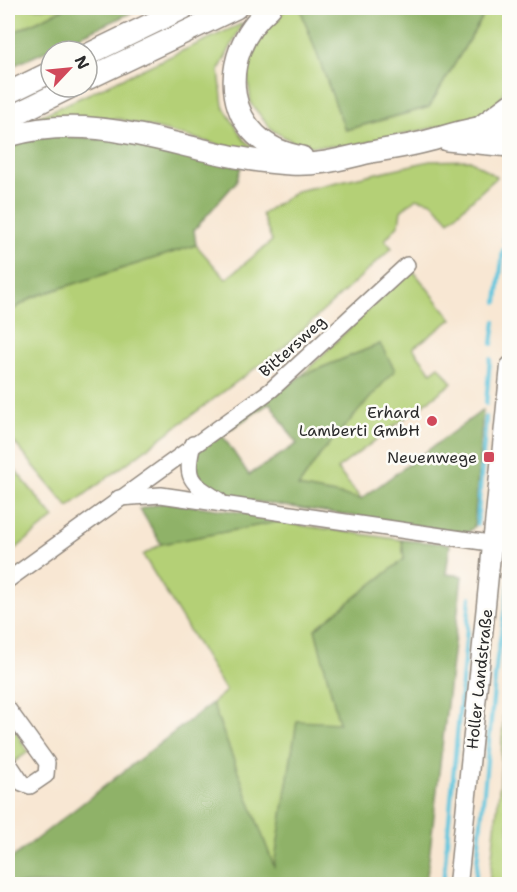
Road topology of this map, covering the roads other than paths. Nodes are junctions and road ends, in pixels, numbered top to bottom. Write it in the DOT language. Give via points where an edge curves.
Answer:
graph roads {
  1 [pos="184,8"];
  2 [pos="236,8"];
  3 [pos="270,8"];
  4 [pos="99,49"];
  5 [pos="99,73"];
  6 [pos="39,78"];
  7 [pos="8,93"];
  8 [pos="47,99"];
  9 [pos="510,105"];
  10 [pos="8,118"];
  11 [pos="483,125"];
  12 [pos="510,125"];
  13 [pos="8,136"];
  14 [pos="438,139"];
  15 [pos="510,146"];
  16 [pos="329,161"];
  17 [pos="407,265"];
  18 [pos="510,366"];
  19 [pos="193,444"];
  20 [pos="119,498"];
  21 [pos="225,504"];
  22 [pos="501,545"];
  23 [pos="8,580"];
  24 [pos="8,709"];
  25 [pos="8,762"];
  26 [pos="458,885"];
  1 -- 4 [label="highway"];
  2 -- 5 [label="highway"];
  3 -- 16 [label="highway" via="246,34 236,56 234,89 238,105 245,120 267,143 296,156"];
  6 -- 7 [label="highway"];
  8 -- 10 [label="highway"];
  9 -- 11 [label="highway"];
  11 -- 12 [label="highway"];
  11 -- 14 [label="highway"];
  13 -- 16 [label="highway" via="72,125 167,139 252,160 300,165"];
  14 -- 15 [label="highway"];
  14 -- 16 [label="highway"];
  17 -- 19 [label="street, Bittersweg" via="271,390"];
  18 -- 22 [label="main road, Holler Landstraße"];
  19 -- 20 [label="street, Bittersweg"];
  19 -- 21 [label="street" via="187,466 194,485"];
  20 -- 21 [label="street" via="161,495"];
  20 -- 23 [label="street, Bittersweg"];
  21 -- 22 [label="street"];
  22 -- 26 [label="main road, Holler Landstraße"];
  24 -- 25 [label="street" via="47,763 46,775 30,786 22,783"];
}
